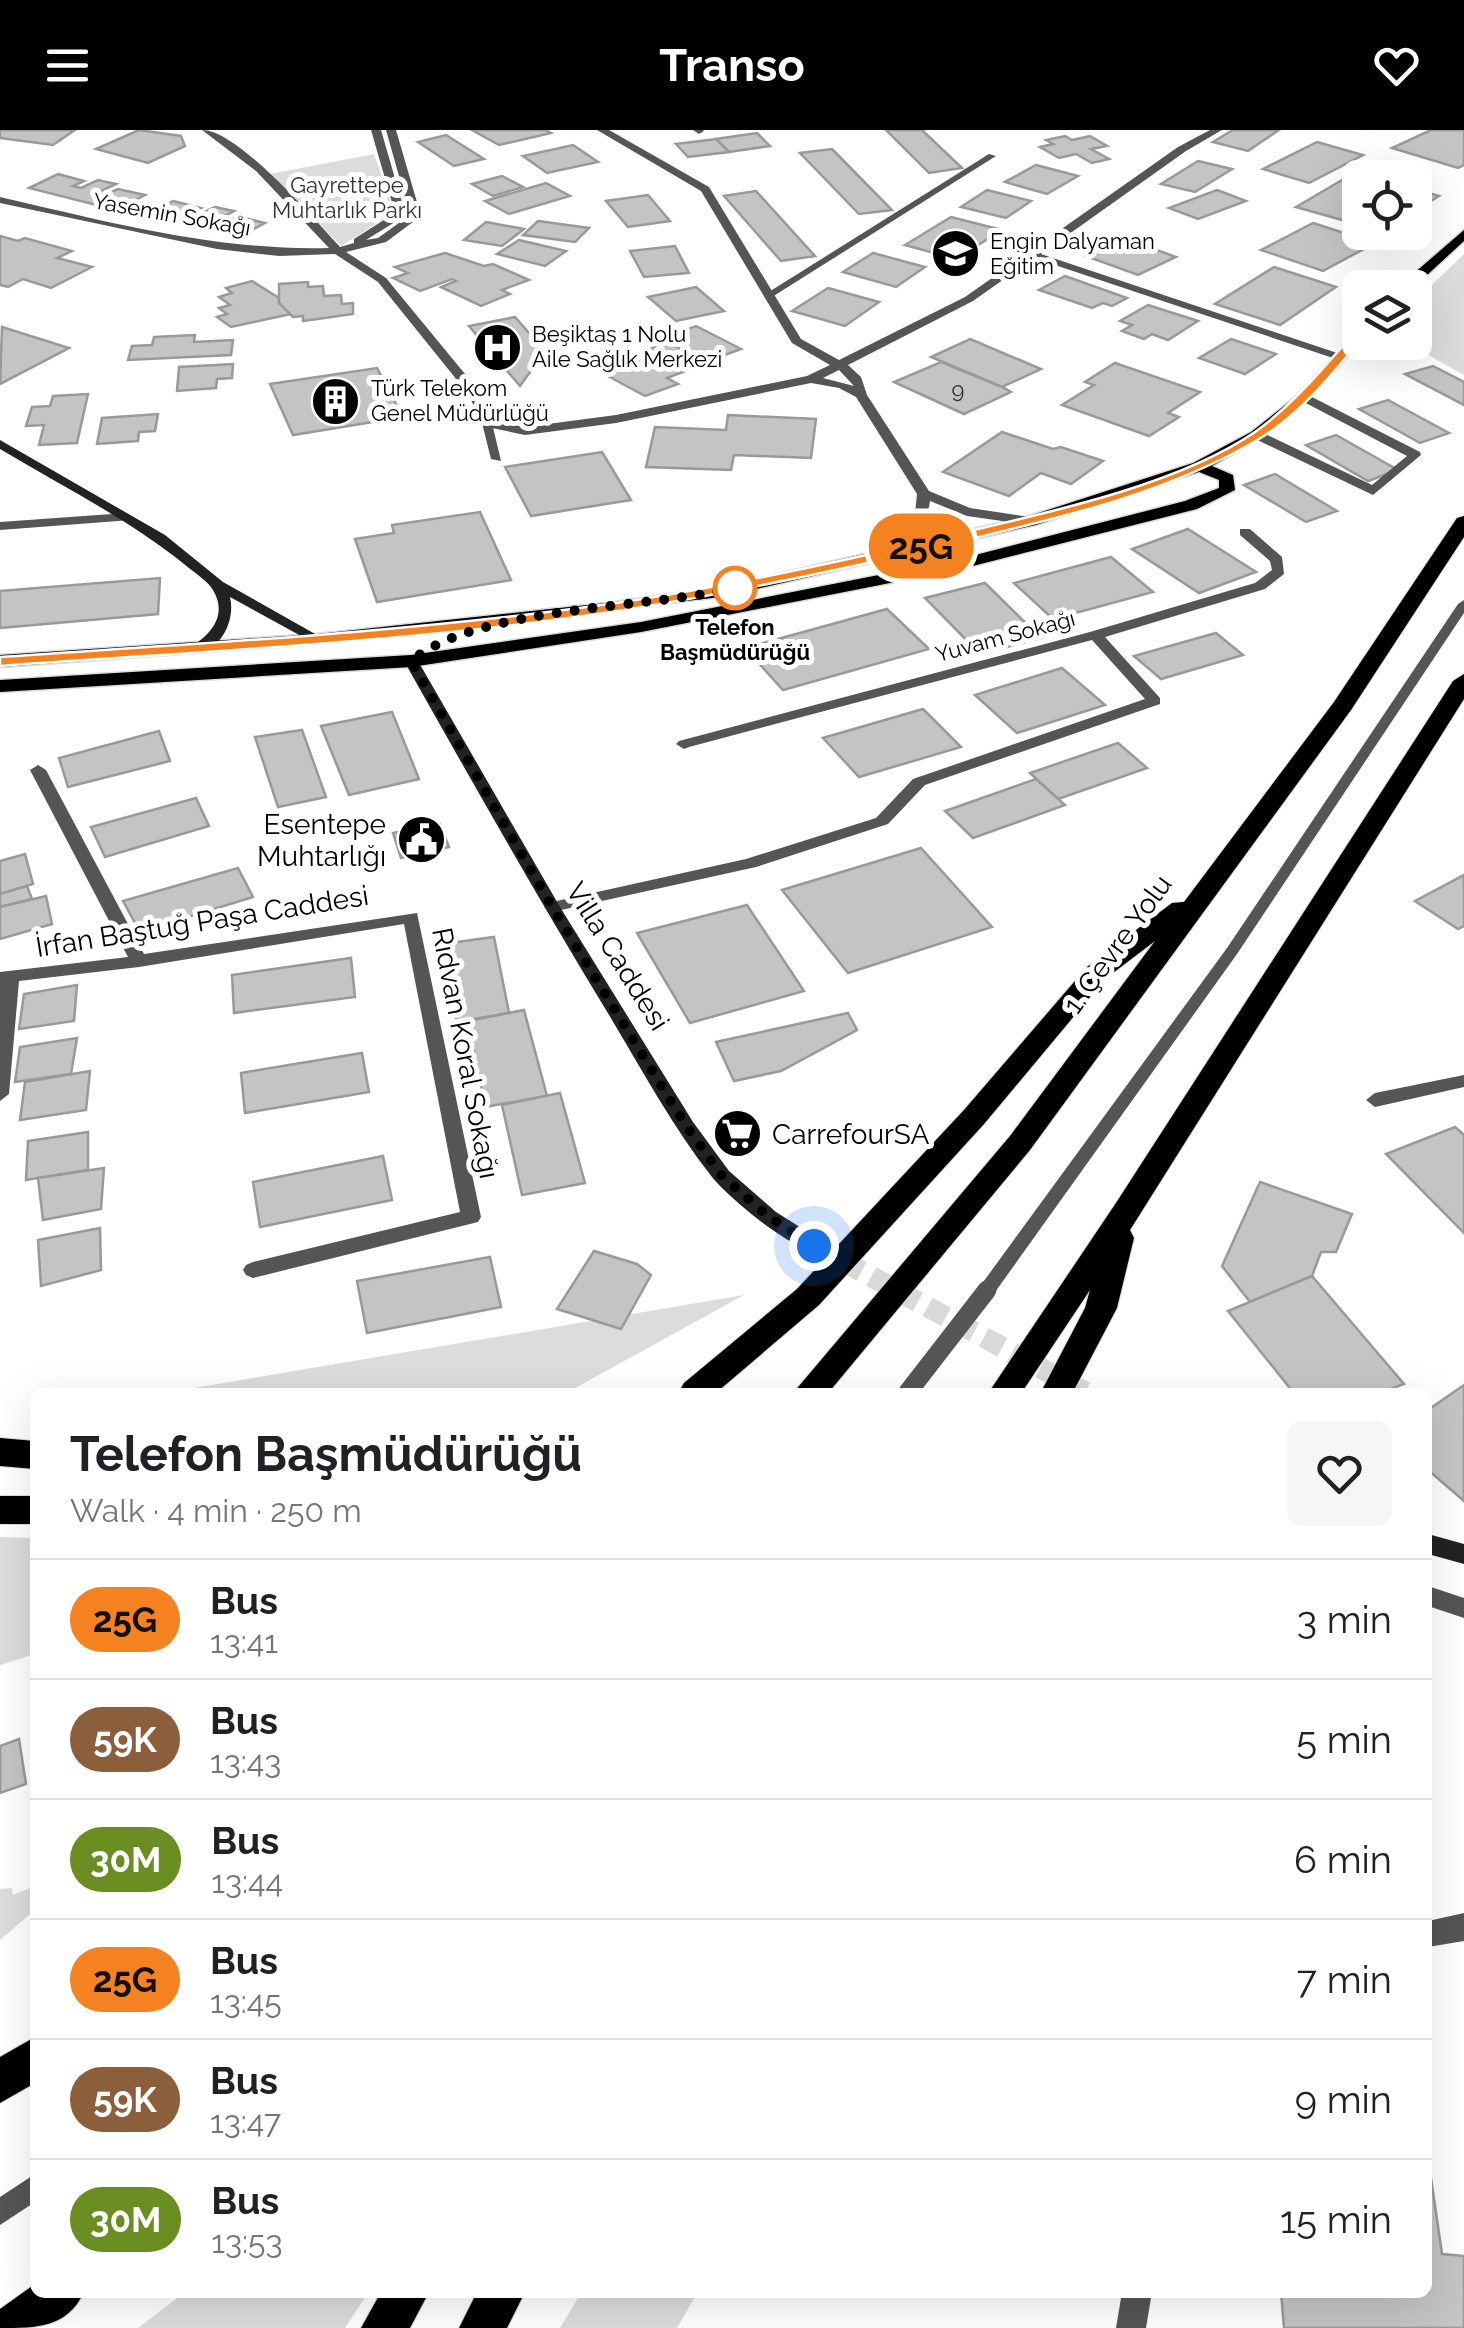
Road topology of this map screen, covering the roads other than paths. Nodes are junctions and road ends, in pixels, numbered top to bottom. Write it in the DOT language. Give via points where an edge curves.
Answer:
graph roads {
  1 [pos="207,130"];
  2 [pos="376,130"];
  3 [pos="391,130"];
  4 [pos="602,130"];
  5 [pos="1217,130"];
  6 [pos="992,156"];
  7 [pos="0,200"];
  8 [pos="1464,234"];
  9 [pos="339,252"];
  10 [pos="1031,254"];
  11 [pos="1424,270"];
  12 [pos="769,295"];
  13 [pos="1342,354"];
  14 [pos="1340,356"];
  15 [pos="840,366"];
  16 [pos="811,379"];
  17 [pos="860,395"];
  18 [pos="1304,397"];
  19 [pos="487,423"];
  20 [pos="1258,435"];
  21 [pos="0,444"];
  22 [pos="497,458"];
  23 [pos="1199,466"];
  24 [pos="924,494"];
  25 [pos="126,516"];
  26 [pos="1030,521"];
  27 [pos="1464,522"];
  28 [pos="0,526"];
  29 [pos="1245,532"];
  30 [pos="901,552"];
  31 [pos="218,584"];
  32 [pos="1464,604"];
  33 [pos="524,619"];
  34 [pos="1095,635"];
  35 [pos="317,640"];
  36 [pos="196,650"];
  37 [pos="411,661"];
  38 [pos="0,662"];
  39 [pos="1464,680"];
  40 [pos="0,686"];
  41 [pos="684,744"];
  42 [pos="38,770"];
  43 [pos="1200,897"];
  44 [pos="552,907"];
  45 [pos="411,916"];
  46 [pos="139,961"];
  47 [pos="5,977"];
  48 [pos="1464,1081"];
  49 [pos="0,1094"];
  50 [pos="1374,1100"];
  51 [pos="1126,1211"];
  52 [pos="814,1246"];
  53 [pos="254,1270"];
  54 [pos="700,1388"];
  55 [pos="813,1388"];
  56 [pos="911,1388"];
  57 [pos="1008,1388"];
  58 [pos="1059,1388"];
  59 [pos="0,1452"];
  60 [pos="30,1455"];
  61 [pos="0,1510"];
  62 [pos="30,1510"];
  63 [pos="1432,1545"];
  64 [pos="1464,1554"];
  65 [pos="1432,1597"];
  66 [pos="1464,1608"];
  67 [pos="1464,1926"];
  68 [pos="1432,1934"];
  69 [pos="30,2061"];
  70 [pos="0,2082"];
  71 [pos="30,2191"];
  72 [pos="0,2212"];
  73 [pos="54,2298"];
  74 [pos="404,2298"];
  75 [pos="500,2298"];
  76 [pos="1136,2298"];
  77 [pos="12,2328"];
  78 [pos="384,2328"];
  79 [pos="482,2328"];
  80 [pos="1131,2328"];
  1 -- 9 [label="street" via="260,169"];
  2 -- 9 [label="street" via="398,206 391,220"];
  3 -- 9 [label="street" via="416,216 376,246"];
  4 -- 12 [label="street" via="705,188"];
  5 -- 10 [label="street"];
  6 -- 12 [label="lane"];
  7 -- 9 [label="street, Yasemin Sokağı" via="226,248"];
  8 -- 11 [label="main road"];
  9 -- 19 [label="street" via="382,280 475,394"];
  10 -- 14 [label="street"];
  10 -- 15 [label="street" via="969,299"];
  12 -- 15 [label="street" via="796,341"];
  13 -- 14 [label="main road"];
  14 -- 18 [label="main road"];
  15 -- 16 [label="street"];
  15 -- 17 [label="street" via="860,378"];
  16 -- 17 [label="street"];
  16 -- 19 [label="street" via="524,432"];
  17 -- 24 [label="street"];
  18 -- 20 [label="main road"];
  18 -- 20 [label="street" via="1415,456 1373,492"];
  19 -- 22 [label="lane"];
  20 -- 23 [label="main road"];
  21 -- 25 [label="main road"];
  23 -- 26 [label="main road"];
  23 -- 37 [label="main road" via="1227,478 1227,490 961,564 750,608"];
  24 -- 26 [label="street" via="967,512"];
  24 -- 30 [label="street" via="922,513"];
  25 -- 28 [label="street"];
  25 -- 31 [label="main road"];
  26 -- 30 [label="main road"];
  27 -- 43 [label="highway, 1. Çevre Yolu" via="1343,705"];
  29 -- 34 [label="street, Yuvam Sokağı" via="1277,560 1278,571 1260,586"];
  30 -- 33 [label="main road" via="720,592"];
  31 -- 35 [label="main road"];
  31 -- 36 [label="main road" via="228,624"];
  32 -- 56 [label="lane, bridge" via="1232,950"];
  33 -- 35 [label="main road"];
  33 -- 37 [label="main road" via="446,638"];
  34 -- 41 [label="street, Yuvam Sokağı"];
  34 -- 44 [label="street" via="1156,700 919,782 882,821 750,864"];
  35 -- 36 [label="main road"];
  35 -- 37 [label="main road" via="354,655"];
  36 -- 38 [label="main road"];
  37 -- 40 [label="main road"];
  37 -- 44 [label="main road, Villa Caddesi"];
  39 -- 51 [label="highway"];
  42 -- 46 [label="street"];
  43 -- 54 [label="highway" via="1096,974 808,1297"];
  43 -- 55 [label="highway, 1. Çevre Yolu" via="1020,1144"];
  44 -- 52 [label="main road, Villa Caddesi" via="722,1176"];
  45 -- 46 [label="street, İrfan Baştuğ Paşa Caddesi"];
  45 -- 53 [label="street, Rıdvan Koral Sokağı" via="470,1217"];
  46 -- 47 [label="street, İrfan Baştuğ Paşa Caddesi"];
  47 -- 49 [label="street"];
  48 -- 50 [label="street"];
  51 -- 57 [label="highway"];
  51 -- 58 [label="highway" via="1100,1308"];
  59 -- 60 [label="highway"];
  61 -- 62 [label="highway"];
  63 -- 64 [label="main road"];
  65 -- 66 [label="street"];
  67 -- 68 [label="street"];
  69 -- 70 [label="highway"];
  71 -- 72 [label="lane"];
  73 -- 77 [label="highway"];
  74 -- 78 [label="highway"];
  75 -- 79 [label="highway"];
  76 -- 80 [label="street"];
}
